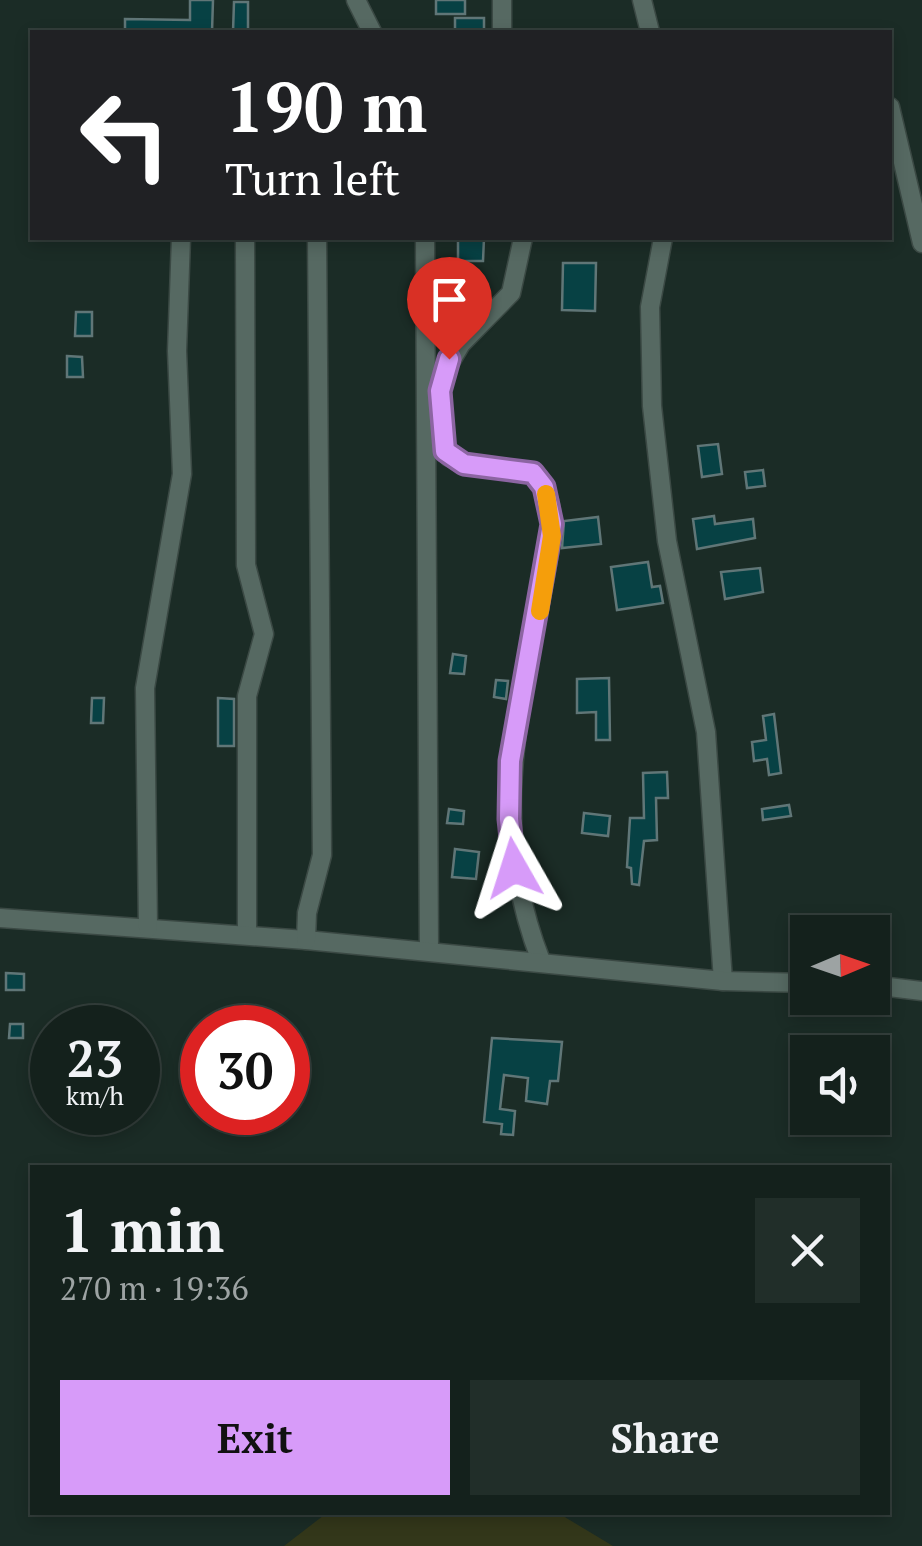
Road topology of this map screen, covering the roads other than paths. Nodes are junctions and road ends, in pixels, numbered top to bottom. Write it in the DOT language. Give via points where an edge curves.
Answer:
graph roads {
  1 [pos="356,0"];
  2 [pos="502,0"];
  3 [pos="642,0"];
  4 [pos="371,30"];
  5 [pos="502,30"];
  6 [pos="650,30"];
  7 [pos="892,116"];
  8 [pos="168,240"];
  9 [pos="180,240"];
  10 [pos="245,240"];
  11 [pos="316,240"];
  12 [pos="425,240"];
  13 [pos="522,240"];
  14 [pos="663,240"];
  15 [pos="922,243"];
  16 [pos="177,260"];
  17 [pos="0,918"];
  18 [pos="148,928"];
  19 [pos="248,935"];
  20 [pos="306,940"];
  21 [pos="428,951"];
  22 [pos="541,961"];
  23 [pos="723,981"];
  24 [pos="790,983"];
  25 [pos="890,987"];
  26 [pos="922,991"];
  1 -- 4 [label="street"];
  2 -- 5 [label="street"];
  3 -- 6 [label="street"];
  7 -- 15 [label="street"];
  8 -- 16 [label="street"];
  9 -- 16 [label="street"];
  10 -- 19 [label="street" via="246,565 264,634 247,696"];
  11 -- 20 [label="street" via="322,855"];
  12 -- 21 [label="street"];
  13 -- 22 [label="street" via="511,293 449,359 440,391 449,457 533,473 550,508 552,536 509,791 518,893"];
  14 -- 23 [label="street" via="650,307 652,406 667,541 706,732"];
  16 -- 18 [label="street" via="182,474 146,688"];
  17 -- 18 [label="street"];
  18 -- 19 [label="street"];
  19 -- 20 [label="street"];
  20 -- 21 [label="street"];
  21 -- 22 [label="street"];
  22 -- 23 [label="street"];
  23 -- 24 [label="street"];
  25 -- 26 [label="street"];
}
